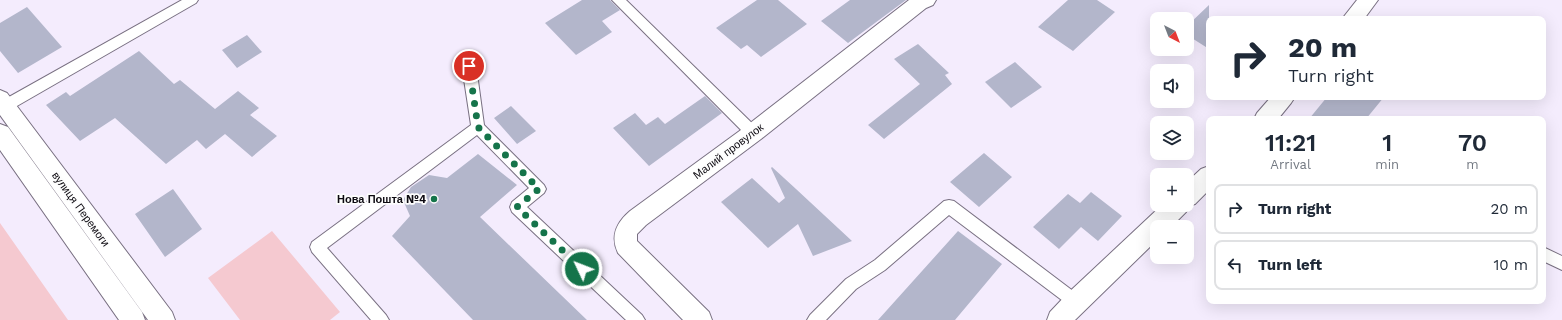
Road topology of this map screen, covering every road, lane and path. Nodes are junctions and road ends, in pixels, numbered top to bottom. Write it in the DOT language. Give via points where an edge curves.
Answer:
graph roads {
  1 [pos="192,0"];
  2 [pos="618,0"];
  3 [pos="926,0"];
  4 [pos="1368,0"];
  5 [pos="1355,16"];
  6 [pos="469,66"];
  7 [pos="1281,100"];
  8 [pos="3,102"];
  9 [pos="1268,116"];
  10 [pos="478,127"];
  11 [pos="0,133"];
  12 [pos="753,133"];
  13 [pos="1206,179"];
  14 [pos="1194,190"];
  15 [pos="1171,212"];
  16 [pos="1546,255"];
  17 [pos="1562,263"];
  18 [pos="1076,302"];
  19 [pos="133,320"];
  20 [pos="162,320"];
  21 [pos="381,320"];
  22 [pos="637,320"];
  23 [pos="700,320"];
  24 [pos="815,320"];
  25 [pos="1059,320"];
  1 -- 8 [label="lane"];
  2 -- 12 [label="lane"];
  3 -- 12 [label="street, Малий провулок"];
  4 -- 5 [label="street"];
  6 -- 10 [label="lane"];
  7 -- 9 [label="street"];
  8 -- 20 [label="street, вулиця Перемоги"];
  10 -- 21 [label="lane" via="318,246"];
  10 -- 22 [label="lane" via="539,189 517,207"];
  11 -- 19 [label="street, вулиця Перемоги"];
  12 -- 23 [label="street, Малий провулок" via="638,218 628,227 624,236 626,246"];
  13 -- 14 [label="street"];
  15 -- 18 [label="street"];
  16 -- 17 [label="lane"];
  18 -- 24 [label="lane" via="949,206 880,265 851,284"];
  18 -- 25 [label="street"];
}
